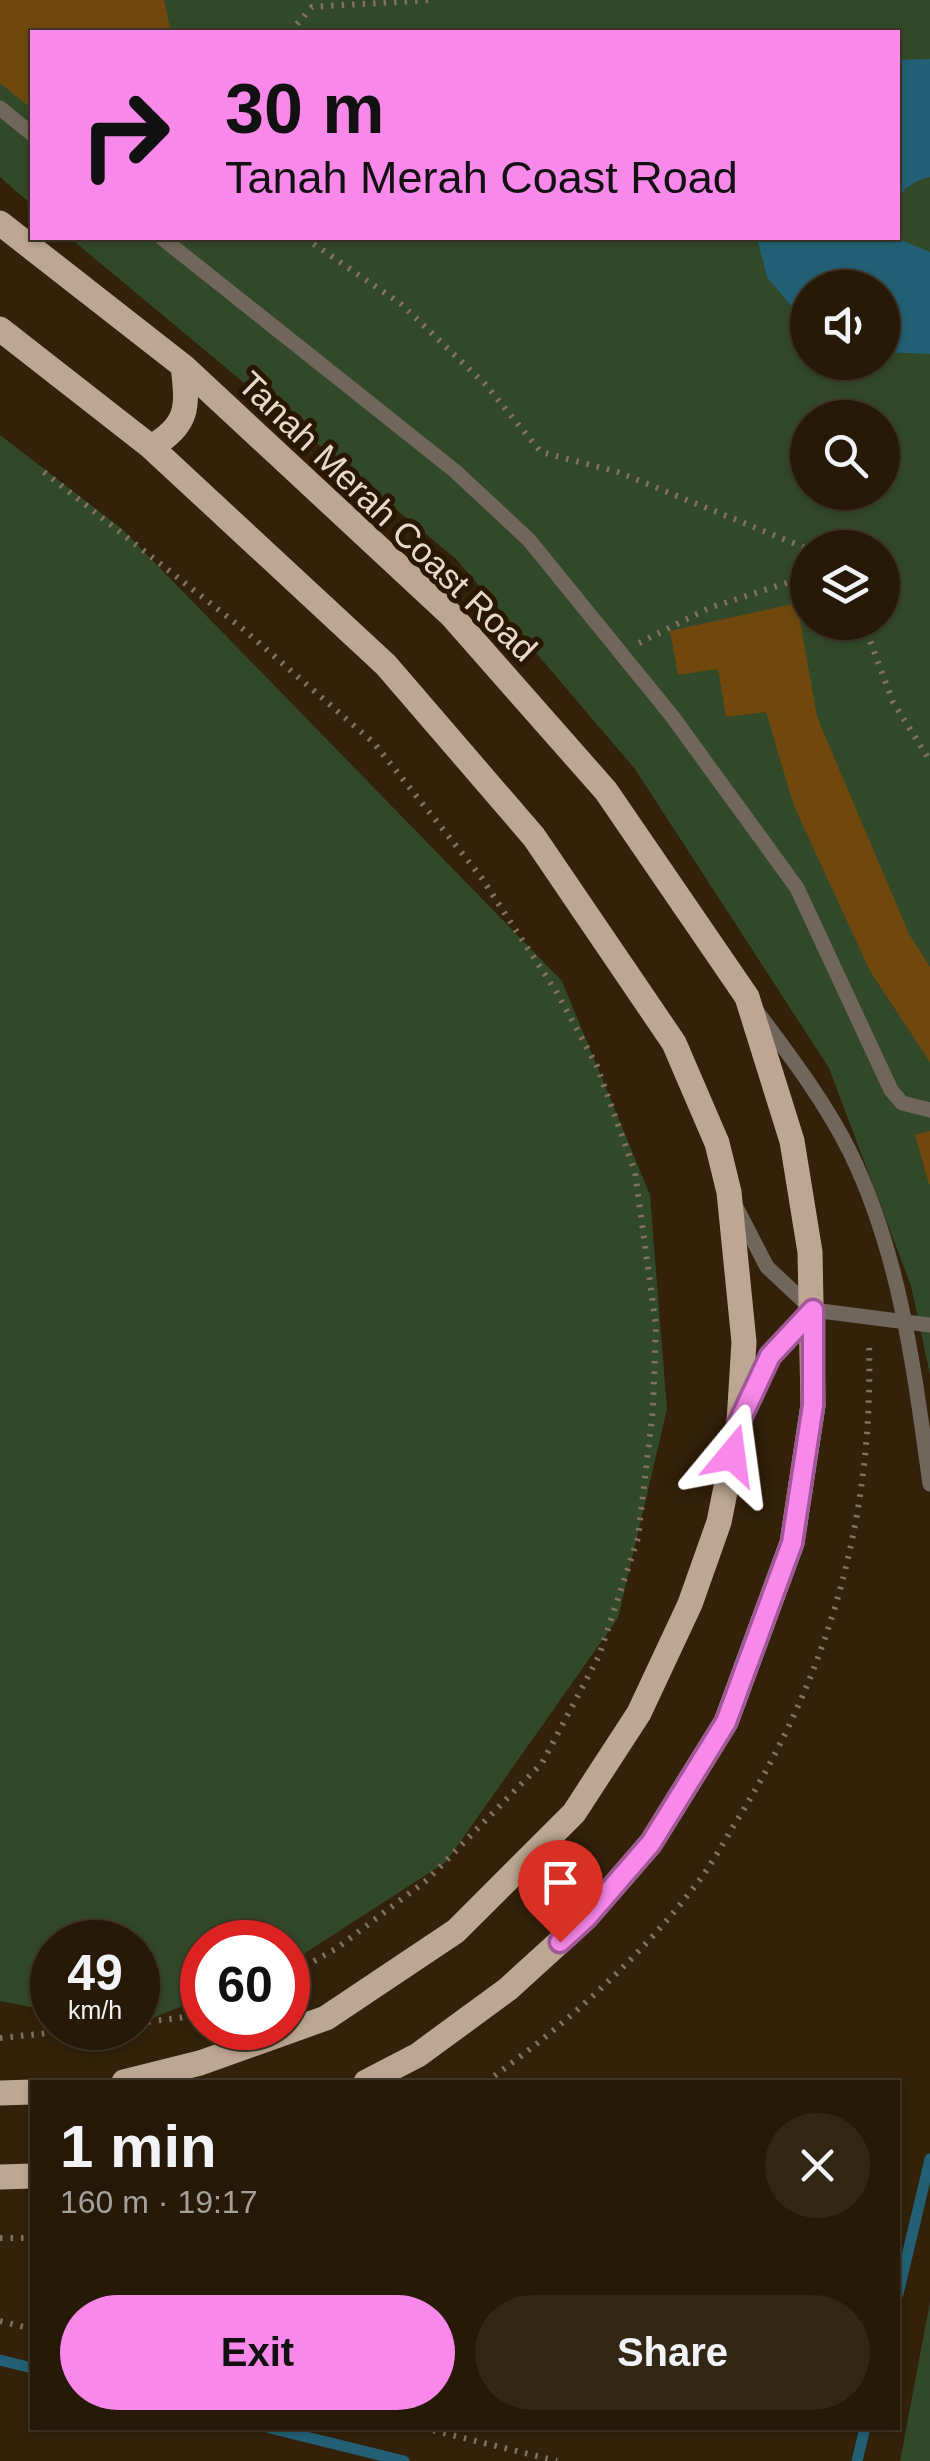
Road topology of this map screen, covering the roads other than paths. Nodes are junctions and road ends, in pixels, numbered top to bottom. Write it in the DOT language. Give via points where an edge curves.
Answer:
graph roads {
  1 [pos="0,108"];
  2 [pos="30,132"];
  3 [pos="0,223"];
  4 [pos="164,240"];
  5 [pos="0,329"];
  6 [pos="183,366"];
  7 [pos="150,447"];
  8 [pos="747,997"];
  9 [pos="930,1110"];
  10 [pos="729,1192"];
  11 [pos="813,1310"];
  12 [pos="907,1322"];
  13 [pos="930,1325"];
  14 [pos="739,1422"];
  15 [pos="930,1484"];
  16 [pos="132,2080"];
  17 [pos="370,2080"];
  18 [pos="30,2092"];
  19 [pos="0,2094"];
  20 [pos="30,2176"];
  21 [pos="0,2177"];
  1 -- 2 [label="lane"];
  3 -- 6 [label="main road, Tanah Merah Coast Road"];
  4 -- 9 [label="lane" via="467,482 529,540 672,716 797,888 891,1090 902,1103"];
  5 -- 7 [label="main road"];
  6 -- 7 [label="main road" via="182,421"];
  6 -- 8 [label="main road, Tanah Merah Coast Road" via="464,630 606,791"];
  7 -- 10 [label="main road" via="386,665 534,837 674,1043 717,1143"];
  8 -- 11 [label="main road, Tanah Merah Coast Road" via="792,1141"];
  8 -- 12 [label="lane" via="849,1151 887,1246"];
  10 -- 11 [label="lane" via="767,1267"];
  10 -- 14 [label="main road" via="744,1342"];
  11 -- 12 [label="lane"];
  11 -- 14 [label="lane" via="770,1356"];
  11 -- 17 [label="main road, Tanah Merah Coast Road" via="813,1405 792,1543 726,1722 651,1843 586,1918 508,1989 418,2056"];
  12 -- 13 [label="lane"];
  12 -- 15 [label="lane"];
  14 -- 16 [label="main road" via="719,1522 690,1604 639,1713 574,1814 456,1931 326,2018"];
  18 -- 19 [label="main road"];
  20 -- 21 [label="main road"];
}
